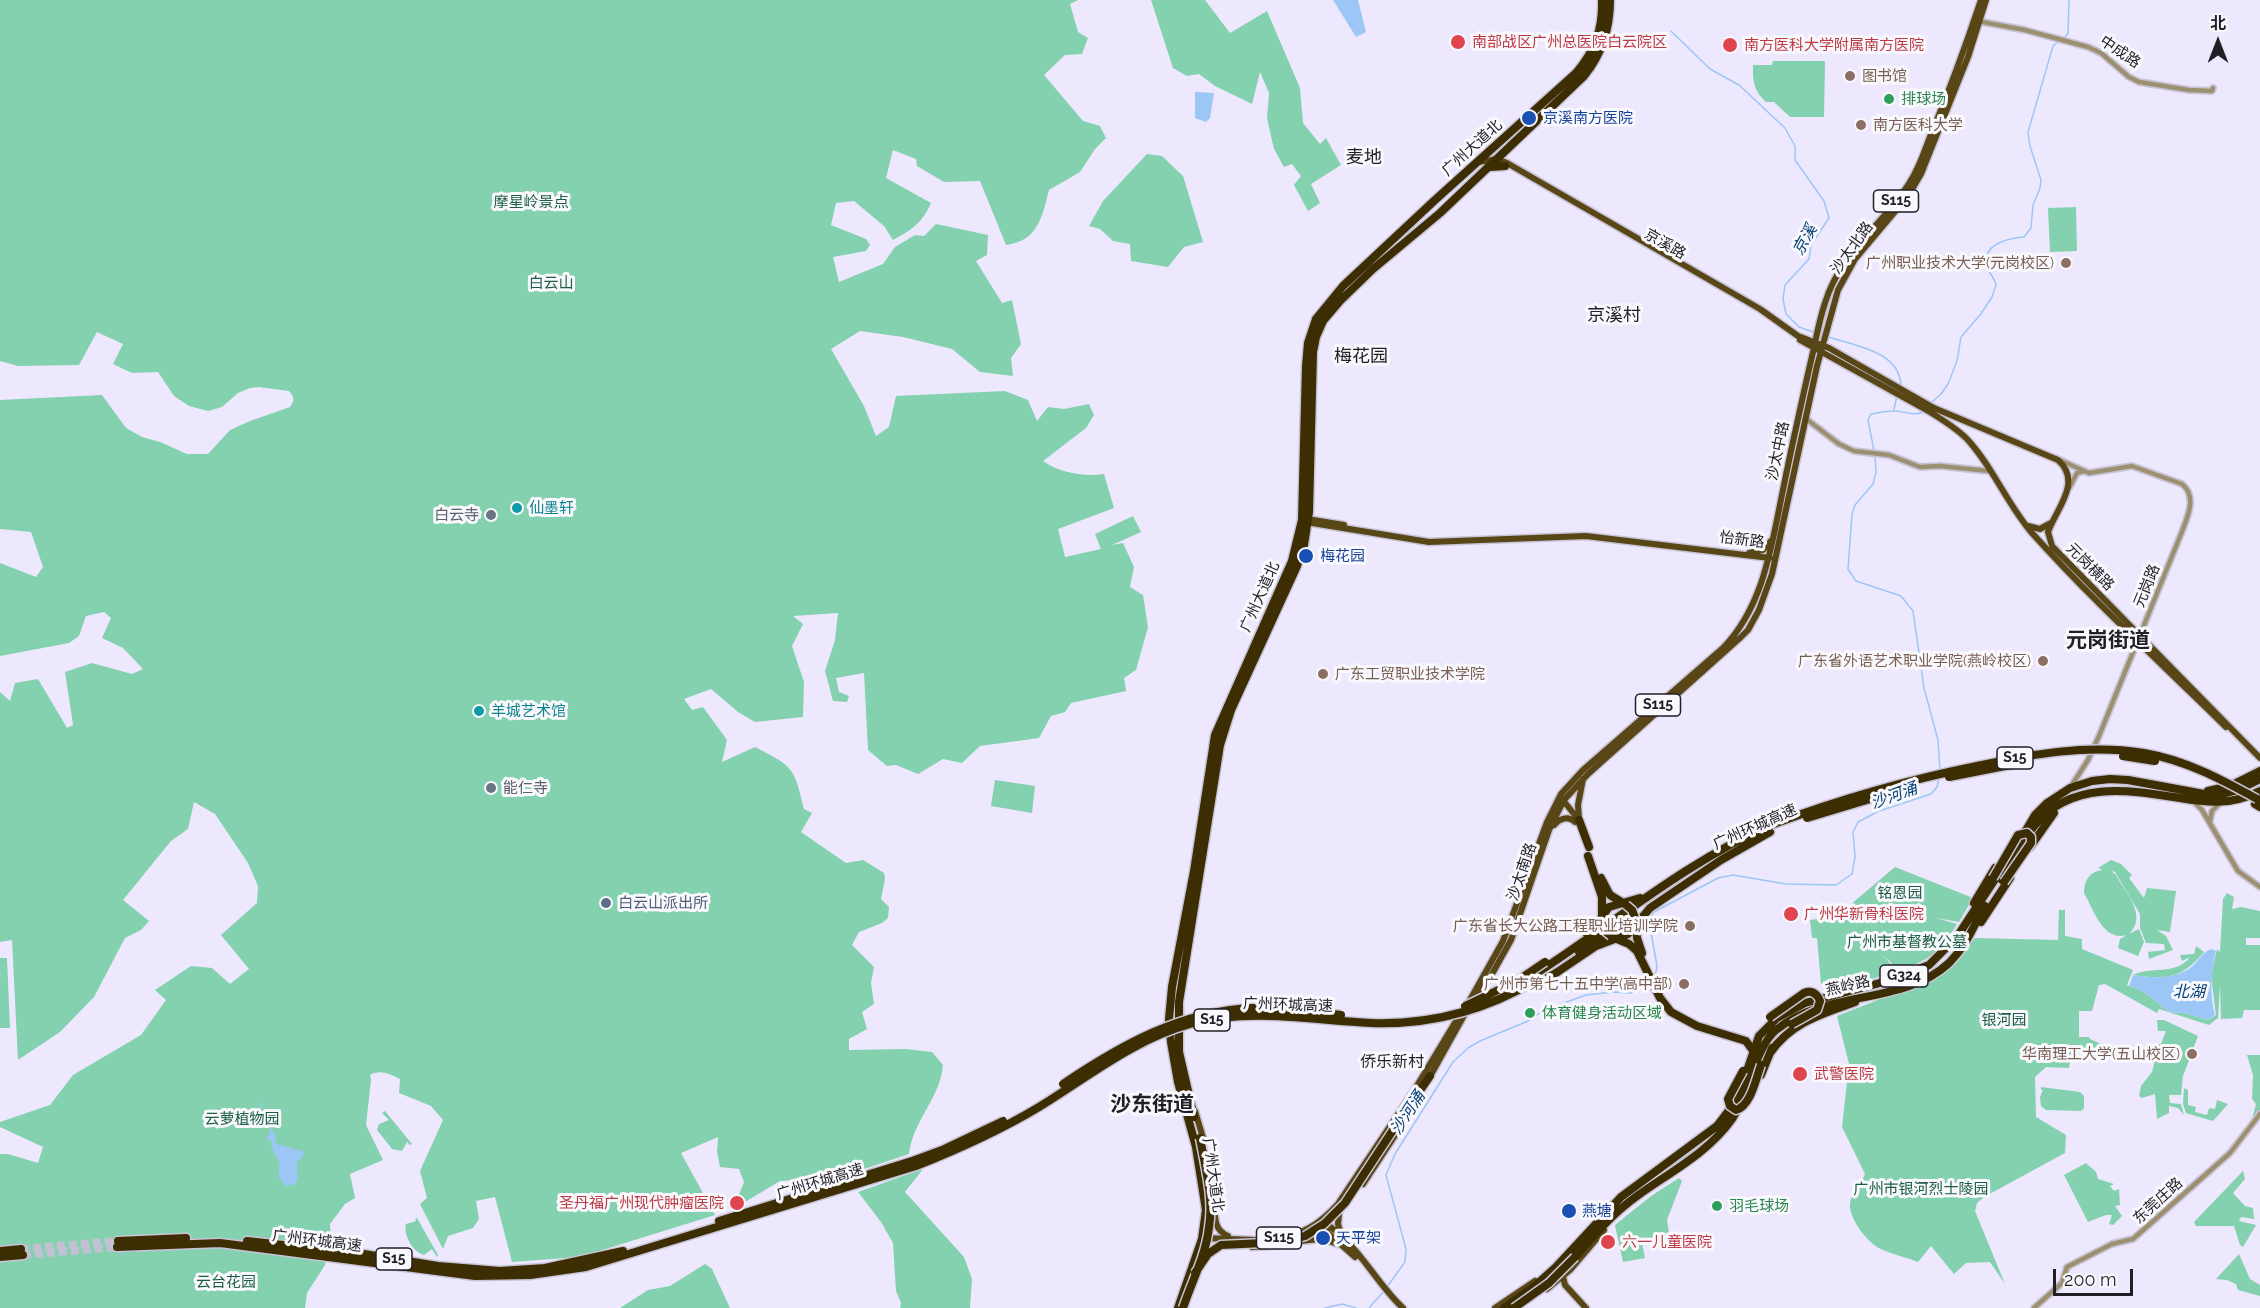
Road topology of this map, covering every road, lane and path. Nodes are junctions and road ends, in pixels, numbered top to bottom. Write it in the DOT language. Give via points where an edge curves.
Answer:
graph roads {
  1 [pos="1602,0"];
  2 [pos="1610,0"];
  3 [pos="1981,0"];
  4 [pos="1986,0"];
  5 [pos="1978,20"];
  6 [pos="1506,136"];
  7 [pos="1498,143"];
  8 [pos="1512,144"];
  9 [pos="1929,149"];
  10 [pos="1504,152"];
  11 [pos="1497,159"];
  12 [pos="1475,164"];
  13 [pos="1506,164"];
  14 [pos="1485,171"];
  15 [pos="1467,172"];
  16 [pos="1473,182"];
  17 [pos="1435,200"];
  18 [pos="1444,208"];
  19 [pos="1816,340"];
  20 [pos="1823,345"];
  21 [pos="1839,361"];
  22 [pos="1817,366"];
  23 [pos="1860,366"];
  24 [pos="1851,368"];
  25 [pos="1309,373"];
  26 [pos="1895,389"];
  27 [pos="1945,417"];
  28 [pos="1805,418"];
  29 [pos="1978,427"];
  30 [pos="1959,433"];
  31 [pos="2053,457"];
  32 [pos="1989,471"];
  33 [pos="2084,471"];
  34 [pos="2068,490"];
  35 [pos="1779,508"];
  36 [pos="1306,520"];
  37 [pos="1784,521"];
  38 [pos="2052,522"];
  39 [pos="2024,524"];
  40 [pos="1772,538"];
  41 [pos="2040,542"];
  42 [pos="2052,546"];
  43 [pos="1748,554"];
  44 [pos="1768,557"];
  45 [pos="1776,558"];
  46 [pos="1763,575"];
  47 [pos="2138,638"];
  48 [pos="2260,768"];
  49 [pos="1583,779"];
  50 [pos="1210,788"];
  51 [pos="2070,788"];
  52 [pos="2189,799"];
  53 [pos="1562,800"];
  54 [pos="2258,800"];
  55 [pos="2206,802"];
  56 [pos="2220,803"];
  57 [pos="1554,814"];
  58 [pos="1577,821"];
  59 [pos="2210,823"];
  60 [pos="1771,829"];
  61 [pos="1549,830"];
  62 [pos="1588,851"];
  63 [pos="2260,887"];
  64 [pos="1621,903"];
  65 [pos="1602,914"];
  66 [pos="1966,923"];
  67 [pos="1635,929"];
  68 [pos="1972,934"];
  69 [pos="1614,938"];
  70 [pos="1958,938"];
  71 [pos="1962,949"];
  72 [pos="1182,954"];
  73 [pos="1535,978"];
  74 [pos="1479,989"];
  75 [pos="1888,991"];
  76 [pos="1824,999"];
  77 [pos="1465,1006"];
  78 [pos="1476,1009"];
  79 [pos="1767,1019"];
  80 [pos="1788,1024"];
  81 [pos="1454,1028"];
  82 [pos="1713,1029"];
  83 [pos="1761,1033"];
  84 [pos="1754,1052"];
  85 [pos="1770,1053"];
  86 [pos="1430,1076"];
  87 [pos="1188,1096"];
  88 [pos="2260,1114"];
  89 [pos="1724,1129"];
  90 [pos="915,1163"];
  91 [pos="1213,1202"];
  92 [pos="1339,1214"];
  93 [pos="1613,1217"];
  94 [pos="1324,1225"];
  95 [pos="713,1226"];
  96 [pos="1234,1239"];
  97 [pos="1343,1239"];
  98 [pos="1207,1240"];
  99 [pos="1293,1243"];
  100 [pos="1225,1245"];
  101 [pos="1344,1247"];
  102 [pos="0,1251"];
  103 [pos="0,1257"];
  104 [pos="1203,1262"];
  105 [pos="1195,1273"];
  106 [pos="1549,1274"];
  107 [pos="1563,1276"];
  108 [pos="1379,1285"];
  109 [pos="1553,1286"];
  110 [pos="1387,1294"];
  111 [pos="1178,1308"];
  112 [pos="1185,1308"];
  113 [pos="1398,1308"];
  114 [pos="1403,1308"];
  115 [pos="1496,1308"];
  116 [pos="1504,1308"];
  117 [pos="1514,1308"];
  118 [pos="1519,1308"];
  119 [pos="1584,1308"];
  120 [pos="2034,1308"];
  1 -- 6 [label="highway, 广州大道北" via="1600,28 1586,61"];
  2 -- 8 [label="highway, 广州大道北" via="1608,28 1592,65"];
  3 -- 5 [label="main road, 沙太北路 / S115"];
  4 -- 5 [label="main road, 沙太北路 / S115"];
  5 -- 5 [label="street, 中成路" via="2096,50 2136,81 2189,90 2213,88 2140,79 2091,46 2027,28"];
  5 -- 9 [label="main road, 沙太北路 / S115"];
  6 -- 7 [label="highway, 广州大道北"];
  6 -- 8 [label="highway"];
  7 -- 11 [label="main road"];
  7 -- 12 [label="highway, 广州大道北"];
  8 -- 10 [label="highway, 广州大道北"];
  9 -- 19 [label="main road, 沙太北路 / S115" via="1904,190 1841,266 1825,303"];
  9 -- 20 [label="main road, 沙太北路 / S115" via="1922,174 1908,196 1844,277 1833,302"];
  10 -- 11 [label="highway, 广州大道北"];
  10 -- 13 [label="highway"];
  11 -- 12 [label="main road"];
  11 -- 13 [label="main road, 京溪路"];
  11 -- 14 [label="highway, 广州大道北"];
  12 -- 15 [label="highway, 广州大道北"];
  13 -- 14 [label="highway"];
  13 -- 19 [label="main road, 京溪路" via="1760,309 1798,336"];
  14 -- 16 [label="highway, 广州大道北"];
  15 -- 16 [label="highway" via="1472,173"];
  15 -- 17 [label="highway, 广州大道北"];
  16 -- 18 [label="highway, 广州大道北"];
  17 -- 18 [label="street" via="1436,207"];
  17 -- 25 [label="highway, 广州大道北" via="1323,308 1310,334"];
  18 -- 25 [label="highway, 广州大道北" via="1372,269 1328,313 1315,341"];
  19 -- 20 [label="main road, 京溪路"];
  19 -- 35 [label="main road, 沙太中路 / S115"];
  20 -- 21 [label="main road, 元岗横路"];
  20 -- 22 [label="main road, 沙太中路 / S115"];
  20 -- 23 [label="main road, 元岗横路"];
  21 -- 22 [label="main road" via="1825,360"];
  21 -- 24 [label="main road, 元岗横路"];
  22 -- 28 [label="main road, 沙太中路 / S115"];
  23 -- 24 [label="main road" via="1852,364"];
  23 -- 26 [label="main road, 元岗横路"];
  24 -- 26 [label="main road, 元岗横路"];
  25 -- 36 [label="highway, 广州大道北"];
  26 -- 27 [label="main road, 元岗横路"];
  27 -- 29 [label="main road, 元岗横路"];
  27 -- 30 [label="main road, 元岗横路"];
  28 -- 32 [label="street" via="1858,452 1890,455 1920,468 1944,466"];
  28 -- 37 [label="main road, 沙太中路 / S115"];
  29 -- 30 [label="main road" via="1962,424"];
  29 -- 31 [label="main road, 元岗横路"];
  30 -- 32 [label="main road, 元岗横路"];
  31 -- 33 [label="street"];
  31 -- 34 [label="main road" via="2067,471"];
  32 -- 39 [label="main road, 元岗横路"];
  33 -- 34 [label="street" via="2077,473"];
  33 -- 47 [label="street, 元岗路" via="2132,466 2182,484 2189,493 2186,520"];
  34 -- 38 [label="main road, 元岗横路"];
  35 -- 37 [label="main road" via="1779,524"];
  35 -- 40 [label="main road, 沙太中路 / S115"];
  36 -- 43 [label="main road, 怡新路" via="1429,542 1592,534"];
  36 -- 50 [label="highway, 广州大道北" via="1303,551 1224,730"];
  36 -- 50 [label="highway, 广州大道北" via="1216,731"];
  37 -- 45 [label="main road, 沙太中路 / S115"];
  38 -- 39 [label="main road" via="2040,529"];
  38 -- 42 [label="main road, 元岗横路" via="2048,532"];
  39 -- 41 [label="main road, 元岗横路"];
  40 -- 43 [label="main road" via="1763,550"];
  40 -- 44 [label="main road, 沙太中路"];
  41 -- 42 [label="main road" via="2044,536"];
  41 -- 47 [label="main road, 元岗横路"];
  42 -- 47 [label="main road, 元岗横路"];
  43 -- 44 [label="main road, 怡新路"];
  43 -- 46 [label="main road" via="1760,563"];
  44 -- 45 [label="main road, 怡新路"];
  44 -- 46 [label="main road, 沙太南路 / S115"];
  45 -- 49 [label="main road, 沙太南路 / S115" via="1748,630"];
  46 -- 53 [label="main road, 沙太南路 / S115" via="1753,607 1729,642 1583,770"];
  47 -- 48 [label="main road, 元岗横路"];
  47 -- 51 [label="street, 元岗路" via="2088,760"];
  48 -- 51 [label="highway" via="2235,784 2212,791 2154,781 2104,779"];
  48 -- 55 [label="highway" via="2240,793"];
  49 -- 53 [label="main road, 沙太南路 / S115"];
  49 -- 58 [label="main road"];
  50 -- 72 [label="highway, 广州大道北" via="1194,916"];
  51 -- 66 [label="highway" via="2029,817 1987,880"];
  52 -- 55 [label="highway"];
  52 -- 59 [label="street" via="2200,807"];
  52 -- 68 [label="highway" via="2105,790 2063,803 2043,826"];
  53 -- 57 [label="main road, 沙太南路 / S115"];
  53 -- 58 [label="main road"];
  54 -- 56 [label="highway"];
  54 -- 60 [label="highway, 广州环城高速 / S15, bridge" via="2214,775 2169,759 2121,750 2080,749 2002,760 1924,778 1843,800"];
  55 -- 56 [label="highway"];
  56 -- 59 [label="street" via="2212,811"];
  57 -- 61 [label="main road, 沙太南路 / S115"];
  57 -- 74 [label="main road, 沙太南路" via="1499,950"];
  58 -- 61 [label="main road" via="1561,819"];
  58 -- 62 [label="highway"];
  59 -- 63 [label="street" via="2238,872"];
  60 -- 64 [label="highway" via="1720,846 1641,897"];
  60 -- 67 [label="highway" via="1650,908"];
  60 -- 73 [label="highway, 广州环城高速 / S15" via="1736,842"];
  61 -- 74 [label="main road, 沙太南路 / S115" via="1511,940"];
  62 -- 64 [label="highway" via="1606,891"];
  62 -- 65 [label="highway"];
  64 -- 65 [label="highway"];
  64 -- 67 [label="highway, bridge" via="1633,911"];
  65 -- 69 [label="highway, bridge" via="1604,929"];
  65 -- 77 [label="highway, bridge" via="1592,930 1527,974"];
  66 -- 68 [label="highway, bridge" via="2018,835 2027,833 2031,843"];
  66 -- 70 [label="highway, 燕岭路 / G324"];
  67 -- 69 [label="highway"];
  67 -- 69 [label="highway" via="1617,941"];
  67 -- 82 [label="highway" via="1668,1006"];
  68 -- 71 [label="highway, 燕岭路 / G324"];
  69 -- 78 [label="highway, bridge" via="1542,982"];
  70 -- 71 [label="highway" via="1953,949"];
  70 -- 76 [label="highway, 燕岭路 / G324" via="1938,958 1917,971"];
  71 -- 75 [label="highway, 燕岭路 / G324" via="1935,972"];
  72 -- 87 [label="highway, 广州大道北" via="1178,1038"];
  72 -- 98 [label="highway, 广州大道北" via="1170,1004 1170,1035 1178,1082 1195,1139"];
  73 -- 77 [label="highway, 广州环城高速 / S15, bridge"];
  73 -- 78 [label="highway, 广州环城高速 / S15, bridge" via="1511,994"];
  74 -- 81 [label="main road" via="1467,1017"];
  75 -- 80 [label="highway, 燕岭路 / G324" via="1808,1010"];
  75 -- 85 [label="highway" via="1802,1022"];
  76 -- 79 [label="highway" via="1809,995 1794,998 1767,1014"];
  76 -- 83 [label="highway, 燕岭路 / G324" via="1788,1010"];
  77 -- 90 [label="highway, 广州环城高速 / S15, bridge" via="1434,1014 1394,1017 1254,1008 1225,1010 1177,1022 1128,1043 1005,1120"];
  78 -- 90 [label="highway, 广州环城高速 / S15, bridge" via="1409,1022 1265,1016 1190,1024 1116,1057 987,1136"];
  79 -- 80 [label="highway, bridge" via="1804,993 1816,994 1820,1001 1817,1011"];
  79 -- 83 [label="highway"];
  80 -- 84 [label="highway, bridge" via="1771,1040 1747,1103 1736,1110 1728,1099"];
  80 -- 85 [label="highway"];
  80 -- 89 [label="highway, 燕岭路 / G324" via="1767,1040 1743,1099"];
  81 -- 86 [label="main road, S115"];
  81 -- 94 [label="main road, S115"];
  82 -- 83 [label="highway" via="1746,1037"];
  82 -- 84 [label="highway" via="1746,1041"];
  83 -- 84 [label="highway, 燕岭路 / G324"];
  84 -- 106 [label="highway, 燕岭路 / G324" via="1737,1098 1717,1126 1621,1197"];
  85 -- 89 [label="highway" via="1748,1105"];
  86 -- 92 [label="main road, S115" via="1382,1155"];
  86 -- 105 [label="highway, bridge" via="1345,1203 1324,1224 1285,1242 1221,1245 1208,1254"];
  87 -- 91 [label="main road, 广州大道北" via="1202,1130"];
  87 -- 105 [label="highway, 广州大道北, bridge" via="1200,1138 1210,1216 1207,1241"];
  88 -- 120 [label="street, 东莞庄路" via="2230,1153 2133,1239 2112,1244 2067,1267 2062,1283"];
  89 -- 93 [label="highway, 燕岭路 / G324" via="1700,1152"];
  90 -- 95 [label="highway, 广州环城高速 / S15"];
  91 -- 96 [label="main road" via="1217,1228"];
  91 -- 98 [label="main road, 广州大道北"];
  92 -- 94 [label="main road, S115"];
  92 -- 97 [label="main road"];
  93 -- 107 [label="main road, 燕岭路 / G324"];
  93 -- 117 [label="highway, bridge" via="1549,1283"];
  94 -- 96 [label="main road, S115" via="1286,1237"];
  94 -- 97 [label="main road"];
  94 -- 99 [label="main road, S115"];
  94 -- 101 [label="main road"];
  95 -- 95 [label="highway, 广州环城高速 / S15" via="579,1262 519,1270 438,1266 270,1242 196,1238 117,1244 261,1247 440,1273 506,1276 586,1267"];
  96 -- 98 [label="main road, S115"];
  97 -- 108 [label="main road"];
  98 -- 100 [label="main road, S115"];
  98 -- 104 [label="main road, 广州大道北"];
  98 -- 111 [label="highway, 广州大道北"];
  99 -- 100 [label="main road, S115" via="1267,1248"];
  99 -- 101 [label="main road" via="1322,1239"];
  100 -- 104 [label="main road" via="1212,1251"];
  101 -- 108 [label="main road"];
  102 -- 103 [label="highway" via="22,1252"];
  104 -- 112 [label="main road, 广州大道北"];
  105 -- 112 [label="highway, 广州大道北, bridge"];
  106 -- 115 [label="main road, 燕岭路 / G324"];
  106 -- 116 [label="highway, 燕岭路"];
  107 -- 109 [label="main road, 燕岭路 / G324"];
  107 -- 119 [label="main road" via="1565,1285"];
  108 -- 110 [label="main road"];
  109 -- 118 [label="main road, 燕岭路 / G324"];
  109 -- 119 [label="main road" via="1562,1287"];
  110 -- 113 [label="main road"];
  110 -- 114 [label="main road"];
}
